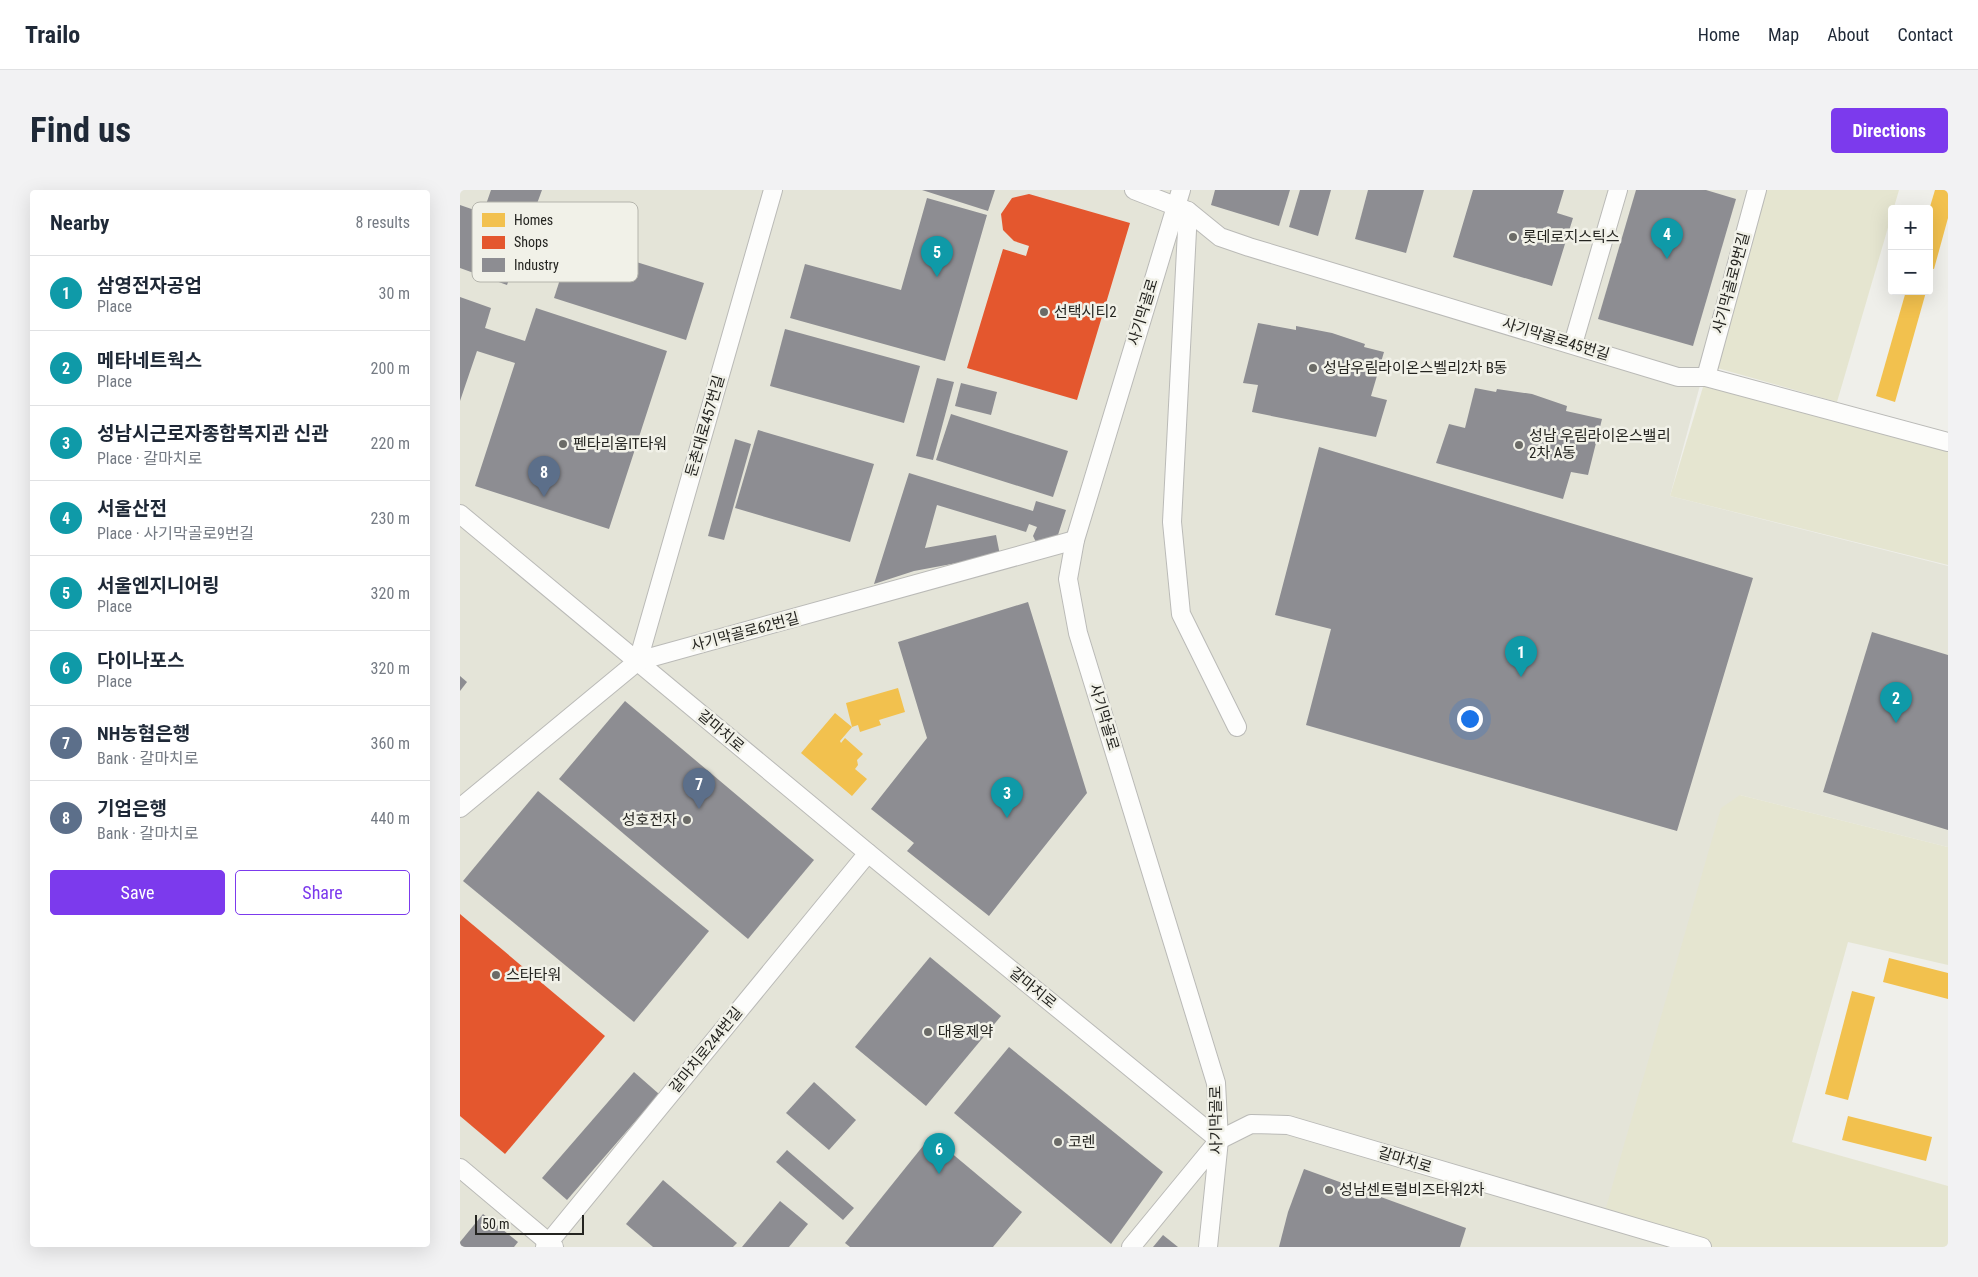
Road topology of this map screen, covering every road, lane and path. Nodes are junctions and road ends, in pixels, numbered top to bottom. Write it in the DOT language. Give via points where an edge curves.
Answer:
graph roads {
  1 [pos="773,190"];
  2 [pos="1134,190"];
  3 [pos="1618,190"];
  4 [pos="1757,190"];
  5 [pos="1181,202"];
  6 [pos="1574,344"];
  7 [pos="1706,377"];
  8 [pos="1948,442"];
  9 [pos="460,514"];
  10 [pos="1074,540"];
  11 [pos="638,661"];
  12 [pos="1237,727"];
  13 [pos="460,808"];
  14 [pos="868,853"];
  15 [pos="1219,1140"];
  16 [pos="460,1168"];
  17 [pos="549,1245"];
  18 [pos="1131,1247"];
  19 [pos="1208,1247"];
  20 [pos="1702,1247"];
  1 -- 11 [label="street, 둔촌대로457번길"];
  2 -- 5 [label="street, 사기막골로45번길"];
  3 -- 6 [label="street"];
  4 -- 7 [label="street, 사기막골로9번길"];
  5 -- 6 [label="street, 사기막골로45번길" via="1220,237"];
  5 -- 10 [label="street, 사기막골로"];
  5 -- 12 [label="street" via="1172,522 1181,614"];
  6 -- 7 [label="street, 사기막골로45번길" via="1678,377"];
  7 -- 8 [label="street, 사기막골로45번길"];
  9 -- 11 [label="street, 갈마치로"];
  10 -- 11 [label="street, 사기막골로62번길"];
  10 -- 15 [label="street, 사기막골로" via="1068,579 1078,632 1216,1083"];
  11 -- 13 [label="street, 사기막골로62번길"];
  11 -- 14 [label="street, 갈마치로"];
  14 -- 15 [label="street, 갈마치로"];
  14 -- 17 [label="street, 갈마치로244번길"];
  15 -- 18 [label="street"];
  15 -- 19 [label="street, 사기막골로"];
  15 -- 20 [label="street, 갈마치로" via="1251,1124 1288,1125"];
  16 -- 17 [label="street"];
}
